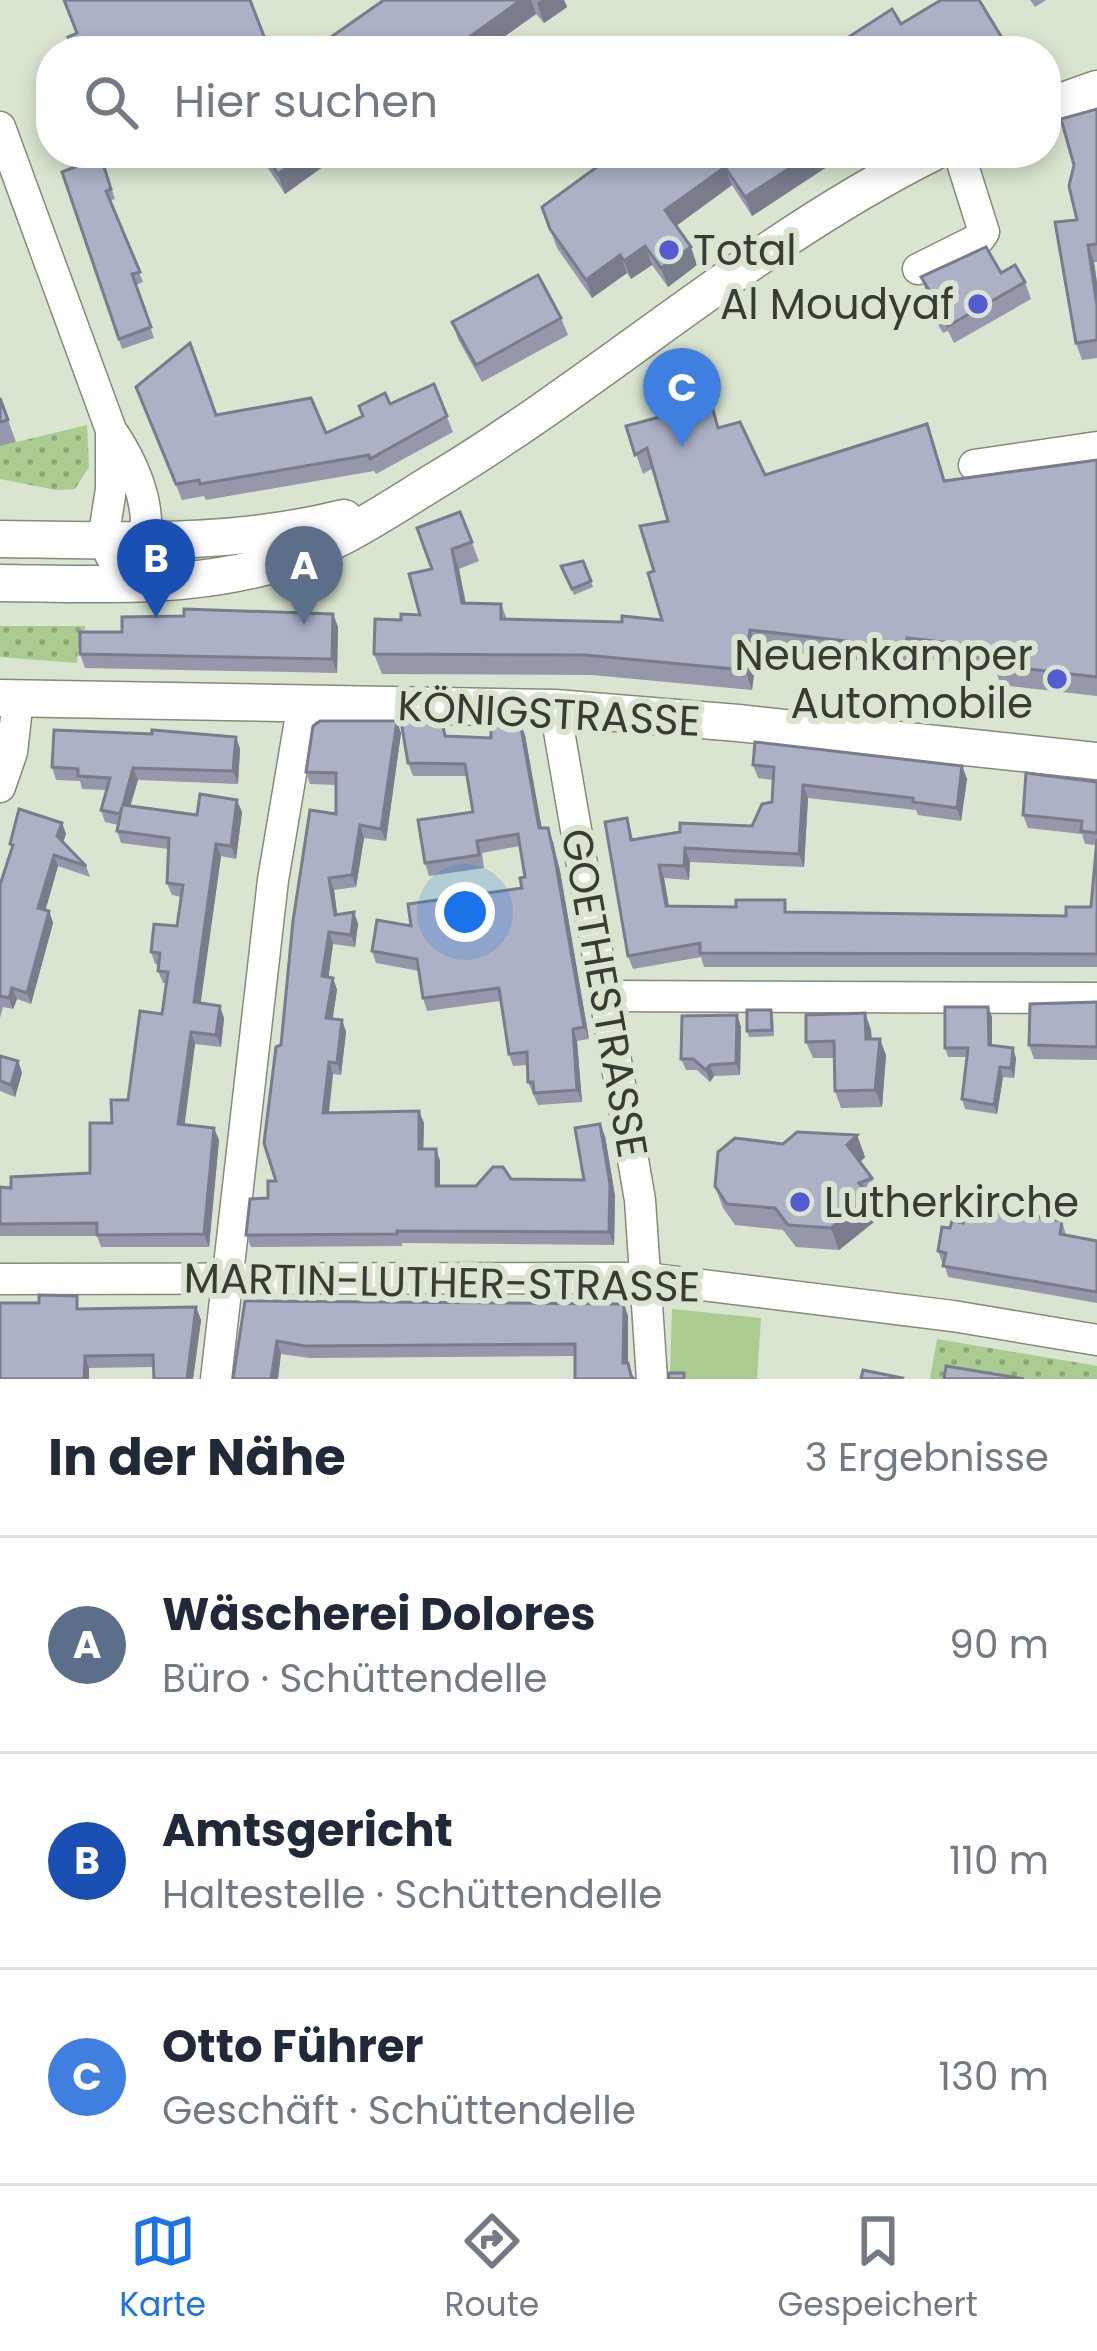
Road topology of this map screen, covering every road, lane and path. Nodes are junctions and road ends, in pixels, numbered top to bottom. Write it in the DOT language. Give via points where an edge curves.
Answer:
graph roads {
  1 [pos="1097,89"];
  2 [pos="1061,101"];
  3 [pos="0,127"];
  4 [pos="904,168"];
  5 [pos="964,168"];
  6 [pos="917,268"];
  7 [pos="111,430"];
  8 [pos="1097,447"];
  9 [pos="974,465"];
  10 [pos="400,503"];
  11 [pos="0,539"];
  12 [pos="104,540"];
  13 [pos="145,541"];
  14 [pos="0,583"];
  15 [pos="125,585"];
  16 [pos="9,699"];
  17 [pos="303,703"];
  18 [pos="555,708"];
  19 [pos="1097,761"];
  20 [pos="0,787"];
  21 [pos="606,996"];
  22 [pos="1097,998"];
  23 [pos="230,1277"];
  24 [pos="0,1279"];
  25 [pos="646,1279"];
  26 [pos="1097,1340"];
  27 [pos="216,1379"];
  28 [pos="652,1379"];
  1 -- 2 [label="main road"];
  3 -- 7 [label="street"];
  4 -- 10 [label="main road" via="830,207 521,427"];
  5 -- 6 [label="street" via="984,232"];
  7 -- 12 [label="street"];
  7 -- 13 [label="street" via="143,501"];
  8 -- 9 [label="street"];
  10 -- 13 [label="main road" via="277,533"];
  10 -- 15 [label="main road" via="283,562 176,584"];
  11 -- 12 [label="main road"];
  12 -- 13 [label="main road"];
  12 -- 15 [label="street"];
  13 -- 15 [label="street"];
  14 -- 15 [label="main road"];
  16 -- 17 [label="main road, KÖNIGSTRASSE"];
  16 -- 20 [label="street" via="12,752"];
  17 -- 18 [label="main road, KÖNIGSTRASSE"];
  17 -- 23 [label="street" via="273,880"];
  18 -- 19 [label="main road, KÖNIGSTRASSE"];
  18 -- 21 [label="street, GOETHESTRASSE"];
  21 -- 22 [label="street"];
  21 -- 25 [label="street, GOETHESTRASSE"];
  23 -- 24 [label="street, MARTIN-LUTHER-STRASSE"];
  23 -- 25 [label="street, MARTIN-LUTHER-STRASSE"];
  23 -- 27 [label="street"];
  25 -- 26 [label="street, MARTIN-LUTHER-STRASSE"];
  25 -- 28 [label="street, GOETHESTRASSE"];
}
